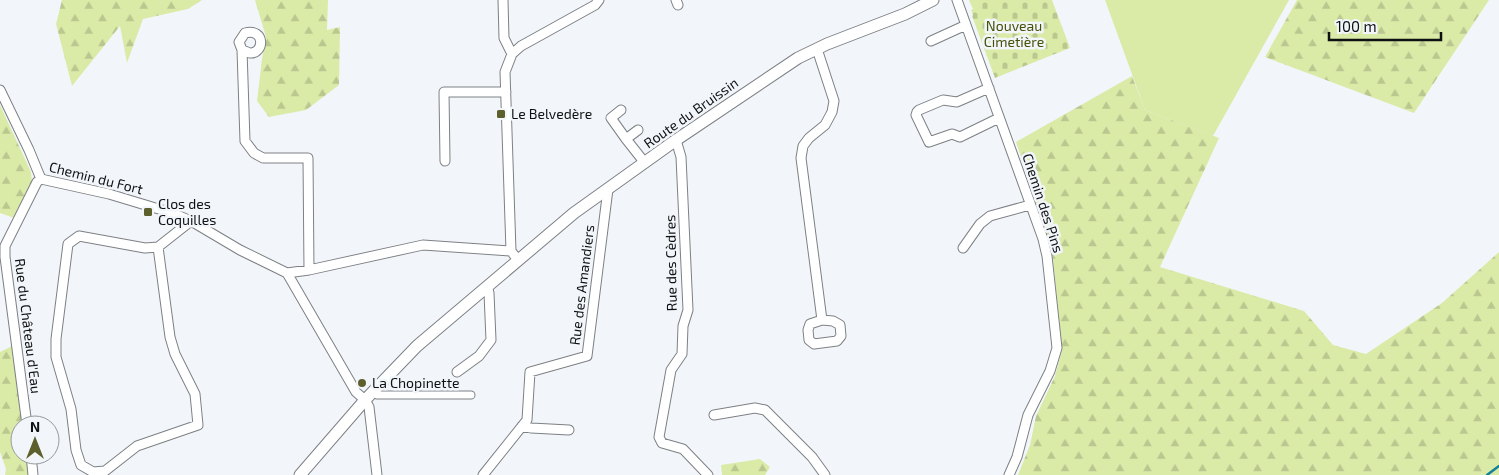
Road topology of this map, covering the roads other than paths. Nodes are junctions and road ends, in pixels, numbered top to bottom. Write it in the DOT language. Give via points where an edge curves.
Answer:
graph roads {
  1 [pos="503,0"];
  2 [pos="599,0"];
  3 [pos="933,0"];
  4 [pos="957,0"];
  5 [pos="966,25"];
  6 [pos="931,41"];
  7 [pos="817,48"];
  8 [pos="242,50"];
  9 [pos="512,54"];
  10 [pos="989,88"];
  11 [pos="0,90"];
  12 [pos="506,92"];
  13 [pos="621,110"];
  14 [pos="999,118"];
  15 [pos="638,130"];
  16 [pos="626,138"];
  17 [pos="676,140"];
  18 [pos="445,161"];
  19 [pos="645,163"];
  20 [pos="40,179"];
  21 [pos="608,189"];
  22 [pos="1030,205"];
  23 [pos="191,221"];
  24 [pos="158,247"];
  25 [pos="963,248"];
  26 [pos="515,256"];
  27 [pos="309,270"];
  28 [pos="287,274"];
  29 [pos="487,286"];
  30 [pos="822,320"];
  31 [pos="457,372"];
  32 [pos="369,395"];
  33 [pos="471,395"];
  34 [pos="26,415"];
  35 [pos="714,415"];
  36 [pos="522,426"];
  37 [pos="569,430"];
  38 [pos="300,475"];
  39 [pos="377,475"];
  40 [pos="483,475"];
  41 [pos="708,475"];
  42 [pos="825,475"];
  43 [pos="1009,475"];
  1 -- 9 [label="street" via="504,38"];
  2 -- 9 [label="street"];
  3 -- 7 [label="street, Route du Bruissin"];
  4 -- 5 [label="street, Chemin des Pins"];
  5 -- 6 [label="street"];
  5 -- 10 [label="street, Chemin des Pins"];
  7 -- 17 [label="street, Route du Bruissin"];
  7 -- 30 [label="street" via="834,102 825,125 803,146 801,158"];
  8 -- 27 [label="street" via="245,140 254,153 263,158 308,158"];
  9 -- 12 [label="street" via="505,72"];
  10 -- 14 [label="street, Chemin des Pins"];
  10 -- 14 [label="street" via="957,102 943,100 919,110 916,115 929,142 952,134 960,137"];
  11 -- 20 [label="street, Chemin du Fort"];
  12 -- 18 [label="street" via="444,92"];
  12 -- 26 [label="street"];
  13 -- 16 [label="street" via="611,118"];
  14 -- 22 [label="street, Chemin des Pins"];
  15 -- 16 [label="street"];
  16 -- 19 [label="street"];
  17 -- 19 [label="street, Route du Bruissin"];
  17 -- 41 [label="street, Rue des Cèdres" via="682,157 688,310 683,326 682,354 671,370 659,437 662,443 683,449"];
  19 -- 21 [label="street, Route du Bruissin"];
  20 -- 23 [label="street, Chemin du Fort" via="109,194 172,212"];
  20 -- 34 [label="street, Rue du Château d'Eau" via="5,246"];
  21 -- 26 [label="street, Route du Bruissin"];
  21 -- 36 [label="street, Rue des Amandiers" via="586,356 530,372 527,420"];
  22 -- 25 [label="street" via="990,216"];
  22 -- 43 [label="street, Chemin des Pins" via="1048,256 1056,348 1050,371 1028,414"];
  23 -- 24 [label="street"];
  23 -- 28 [label="street, Chemin du Fort"];
  24 -- 24 [label="street" via="145,248 79,236 68,244 56,357 71,409 76,450 81,465 93,472 105,471 138,446 198,425 195,394 170,337"];
  26 -- 27 [label="street" via="423,245"];
  26 -- 29 [label="street, Route du Bruissin"];
  27 -- 28 [label="street"];
  28 -- 32 [label="street" via="356,392"];
  29 -- 31 [label="street" via="491,340 479,356"];
  29 -- 32 [label="street, Route du Bruissin" via="417,346"];
  32 -- 33 [label="street"];
  32 -- 38 [label="street, Route du Bruissin"];
  32 -- 39 [label="street"];
  35 -- 42 [label="street" via="756,408 765,410 812,457"];
  36 -- 37 [label="street"];
  36 -- 40 [label="street, Rue des Amandiers"];
}
